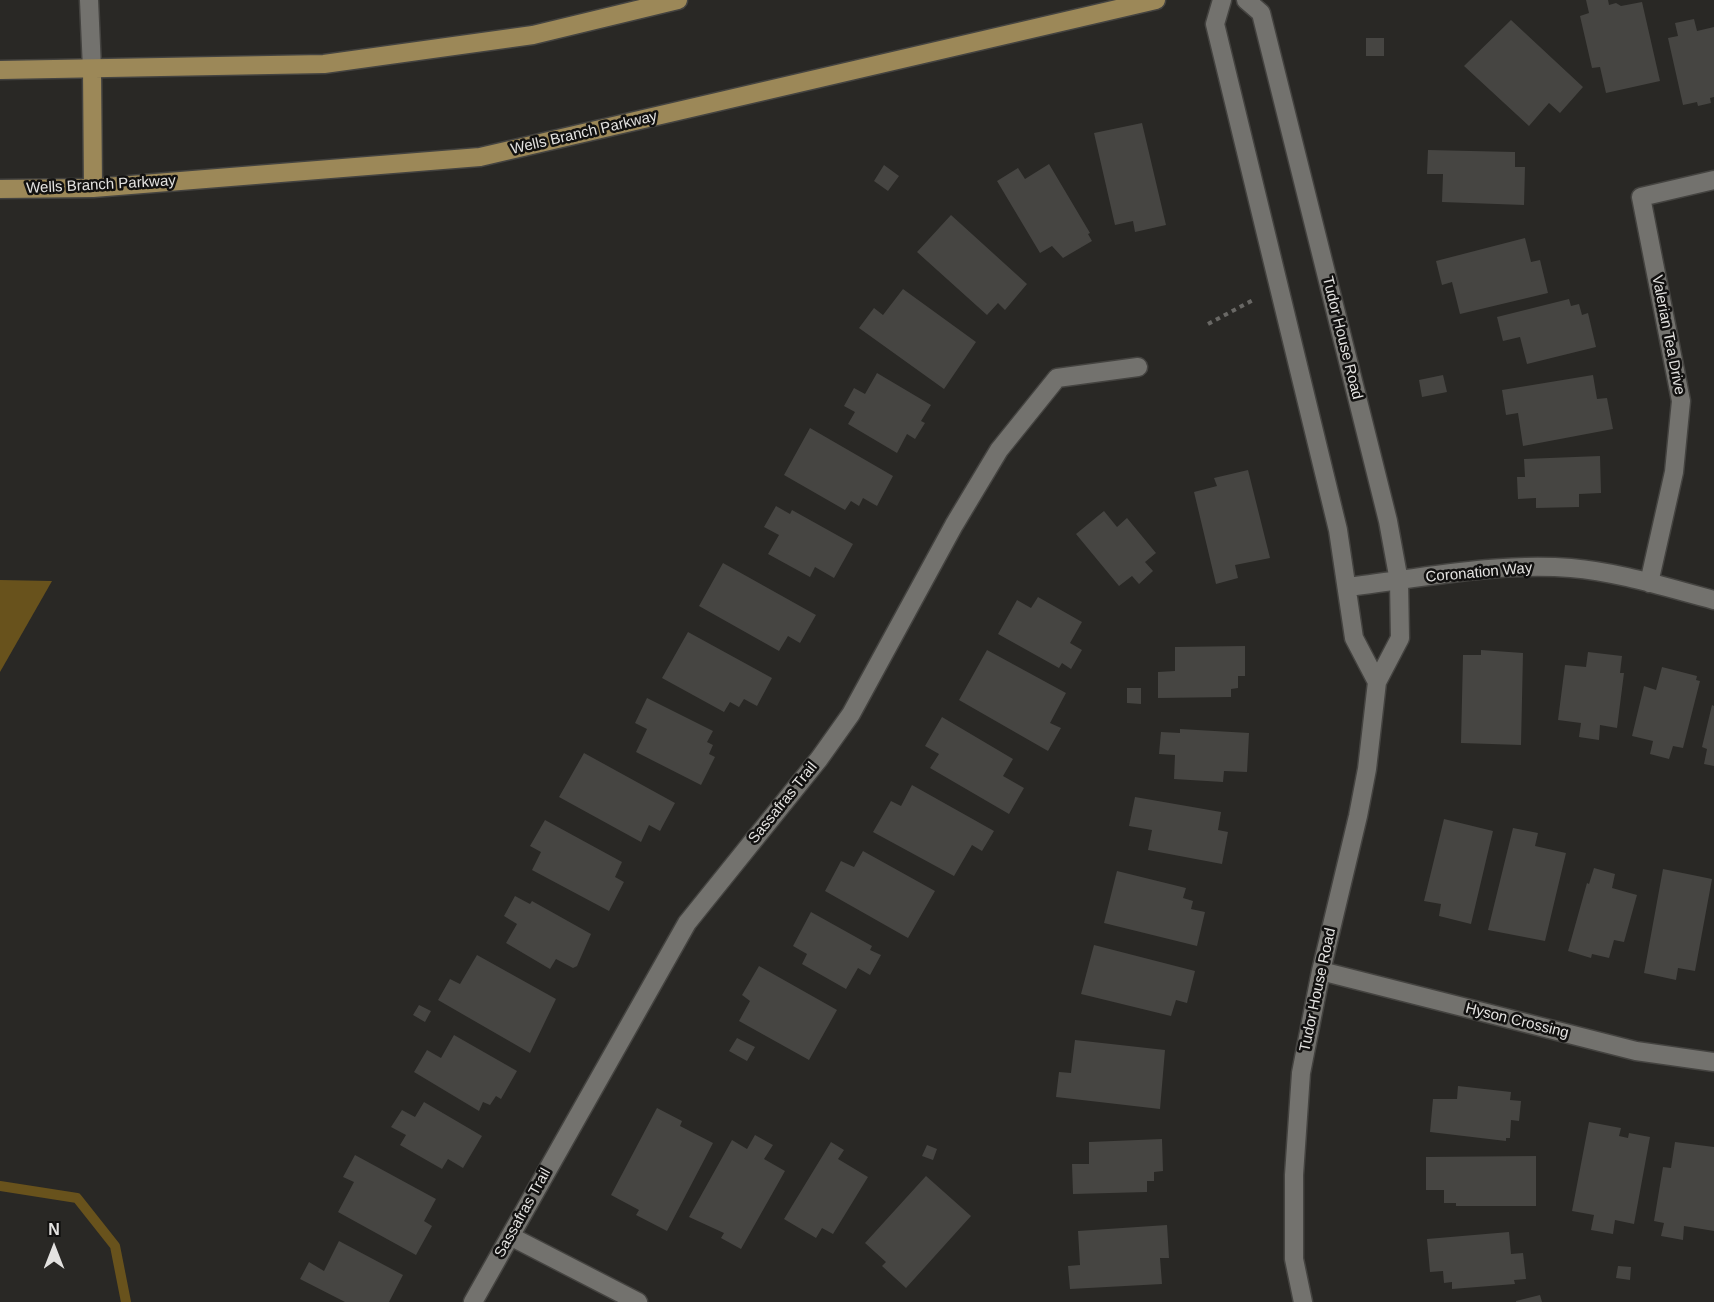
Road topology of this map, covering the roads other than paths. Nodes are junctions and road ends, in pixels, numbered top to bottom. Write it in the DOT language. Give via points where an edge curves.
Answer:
graph roads {
  1 [pos="89,0"];
  2 [pos="678,0"];
  3 [pos="1156,0"];
  4 [pos="1222,0"];
  5 [pos="1246,0"];
  6 [pos="92,69"];
  7 [pos="0,70"];
  8 [pos="1714,180"];
  9 [pos="93,188"];
  10 [pos="0,189"];
  11 [pos="1138,367"];
  12 [pos="1399,581"];
  13 [pos="1649,583"];
  14 [pos="1348,587"];
  15 [pos="1714,600"];
  16 [pos="1377,682"];
  17 [pos="1321,971"];
  18 [pos="1714,1062"];
  19 [pos="510,1236"];
  20 [pos="473,1302"];
  21 [pos="638,1302"];
  22 [pos="1303,1302"];
  1 -- 6 [label="street"];
  2 -- 6 [label="main road" via="533,35 324,64"];
  3 -- 9 [label="main road, Wells Branch Parkway" via="480,157"];
  4 -- 14 [label="street" via="1215,24 1338,530"];
  5 -- 12 [label="street, Tudor House Road" via="1262,13 1388,521"];
  6 -- 7 [label="main road"];
  6 -- 9 [label="main road"];
  8 -- 13 [label="street, Valerian Tea Drive" via="1641,197 1681,400 1674,472"];
  9 -- 10 [label="main road, Wells Branch Parkway"];
  11 -- 19 [label="street, Sassafras Trail" via="1057,378 999,450 851,714 687,923"];
  12 -- 13 [label="street, Coronation Way" via="1507,568 1572,568"];
  12 -- 14 [label="street, Coronation Way"];
  12 -- 16 [label="street, Tudor House Road" via="1400,638"];
  13 -- 15 [label="street, Coronation Way"];
  14 -- 16 [label="street" via="1354,638"];
  16 -- 17 [label="street, Tudor House Road" via="1361,805"];
  17 -- 18 [label="street, Hyson Crossing" via="1636,1051"];
  17 -- 22 [label="street, Tudor House Road" via="1301,1073 1294,1175 1294,1259"];
  19 -- 20 [label="street, Sassafras Trail"];
  19 -- 21 [label="street"];
}
